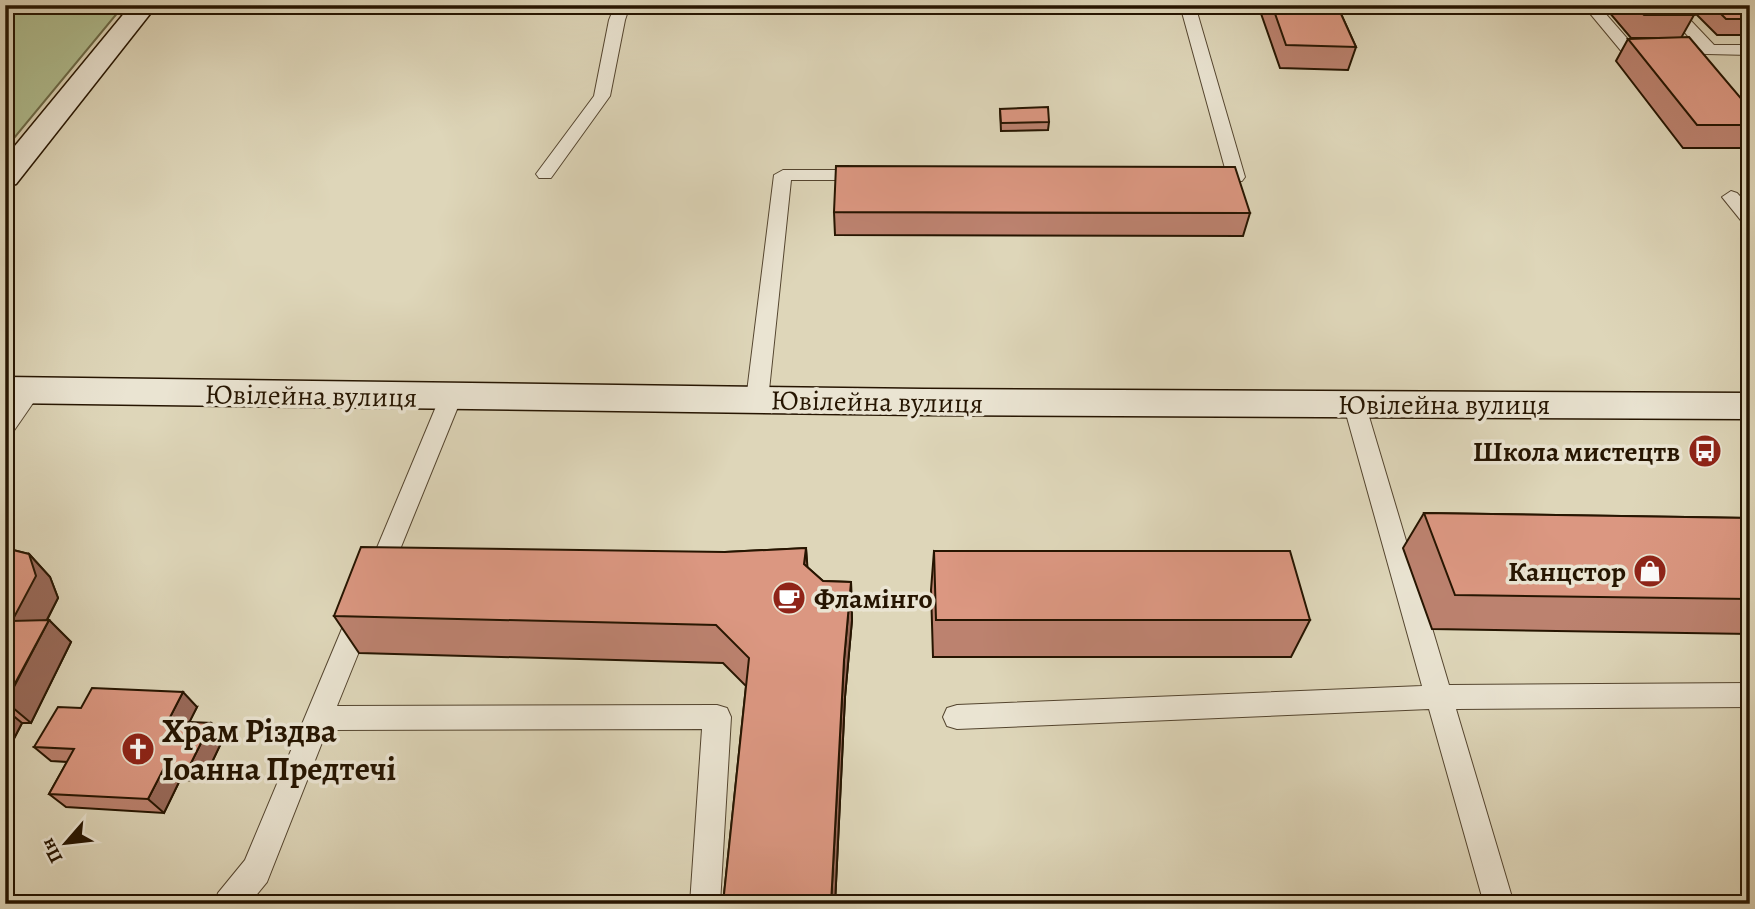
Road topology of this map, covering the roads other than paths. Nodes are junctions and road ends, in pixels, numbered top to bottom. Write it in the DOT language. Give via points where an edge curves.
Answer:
graph roads {
  1 [pos="145,5"];
  2 [pos="623,5"];
  3 [pos="1187,5"];
  4 [pos="1590,5"];
  5 [pos="1667,5"];
  6 [pos="1710,50"];
  7 [pos="1750,50"];
  8 [pos="545,174"];
  9 [pos="879,175"];
  10 [pos="1195,177"];
  11 [pos="5,178"];
  12 [pos="1731,197"];
  13 [pos="1750,219"];
  14 [pos="18,390"];
  15 [pos="451,397"];
  16 [pos="757,400"];
  17 [pos="1354,403"];
  18 [pos="1750,406"];
  19 [pos="5,426"];
  20 [pos="1750,695"];
  21 [pos="1439,697"];
  22 [pos="957,717"];
  23 [pos="318,718"];
  24 [pos="229,904"];
  25 [pos="705,904"];
  26 [pos="1499,904"];
  1 -- 11 [label="street"];
  2 -- 8 [label="lane" via="602,96"];
  3 -- 10 [label="lane" via="1236,177"];
  4 -- 6 [label="lane" via="1628,49"];
  5 -- 6 [label="lane"];
  6 -- 7 [label="lane"];
  9 -- 16 [label="lane" via="783,175"];
  12 -- 13 [label="lane"];
  14 -- 15 [label="street, Ювілейна вулиця"];
  14 -- 19 [label="lane"];
  15 -- 16 [label="street, Ювілейна вулиця"];
  15 -- 23 [label="lane"];
  16 -- 17 [label="street, Ювілейна вулиця"];
  17 -- 18 [label="street, Ювілейна вулиця"];
  17 -- 21 [label="lane"];
  20 -- 21 [label="lane"];
  21 -- 22 [label="lane"];
  21 -- 26 [label="lane"];
  23 -- 24 [label="lane" via="256,871"];
  23 -- 25 [label="lane" via="717,717"];
}
